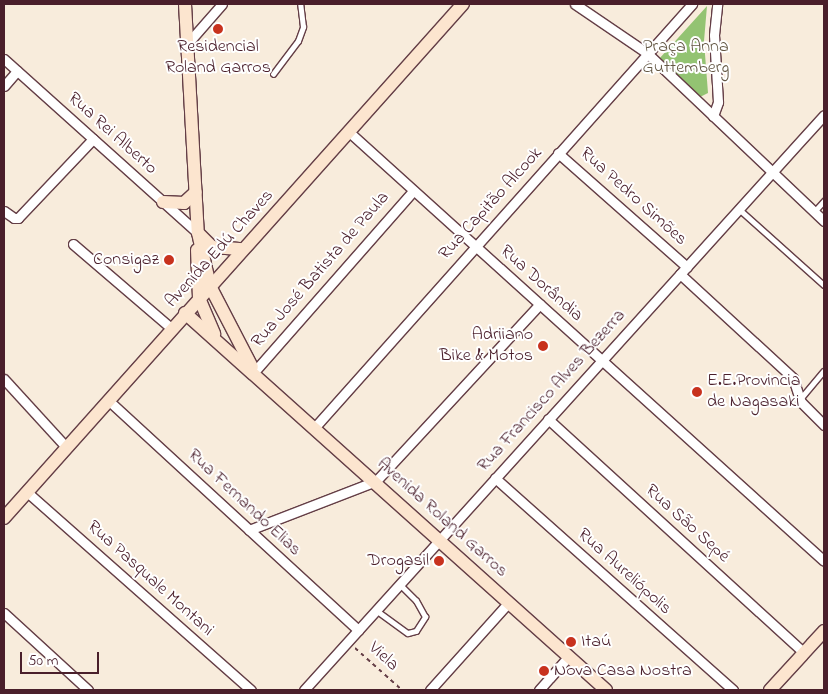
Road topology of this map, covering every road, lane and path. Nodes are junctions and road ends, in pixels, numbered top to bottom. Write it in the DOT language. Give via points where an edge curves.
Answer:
graph roads {
  1 [pos="185,4"];
  2 [pos="222,4"];
  3 [pos="300,4"];
  4 [pos="463,4"];
  5 [pos="575,4"];
  6 [pos="692,4"];
  7 [pos="717,4"];
  8 [pos="187,44"];
  9 [pos="647,53"];
  10 [pos="4,59"];
  11 [pos="17,71"];
  12 [pos="272,74"];
  13 [pos="4,86"];
  14 [pos="824,115"];
  15 [pos="713,116"];
  16 [pos="348,130"];
  17 [pos="93,139"];
  18 [pos="558,153"];
  19 [pos="772,172"];
  20 [pos="413,190"];
  21 [pos="196,192"];
  22 [pos="824,201"];
  23 [pos="163,202"];
  24 [pos="739,209"];
  25 [pos="4,211"];
  26 [pos="814,212"];
  27 [pos="824,221"];
  28 [pos="198,233"];
  29 [pos="73,244"];
  30 [pos="474,246"];
  31 [pos="243,250"];
  32 [pos="687,267"];
  33 [pos="680,274"];
  34 [pos="824,285"];
  35 [pos="210,286"];
  36 [pos="199,298"];
  37 [pos="540,304"];
  38 [pos="185,313"];
  39 [pos="172,329"];
  40 [pos="219,342"];
  41 [pos="602,360"];
  42 [pos="824,371"];
  43 [pos="254,372"];
  44 [pos="4,379"];
  45 [pos="800,398"];
  46 [pos="108,400"];
  47 [pos="548,419"];
  48 [pos="824,425"];
  49 [pos="315,426"];
  50 [pos="66,447"];
  51 [pos="495,478"];
  52 [pos="376,481"];
  53 [pos="27,492"];
  54 [pos="4,518"];
  55 [pos="249,530"];
  56 [pos="441,539"];
  57 [pos="824,561"];
  58 [pos="399,585"];
  59 [pos="509,602"];
  60 [pos="376,610"];
  61 [pos="4,613"];
  62 [pos="358,630"];
  63 [pos="824,631"];
  64 [pos="348,642"];
  65 [pos="804,653"];
  66 [pos="569,656"];
  67 [pos="88,690"];
  68 [pos="251,690"];
  69 [pos="304,690"];
  70 [pos="402,690"];
  71 [pos="430,690"];
  72 [pos="539,690"];
  73 [pos="606,690"];
  74 [pos="733,690"];
  75 [pos="770,690"];
  1 -- 8 [label="main road, Avenida Roland Garros"];
  2 -- 8 [label="street"];
  3 -- 12 [label="lane" via="303,27 298,41"];
  4 -- 16 [label="main road, Avenida Edú Chaves"];
  5 -- 9 [label="street"];
  6 -- 9 [label="street, Rua Capitão Alcook"];
  7 -- 15 [label="street" via="714,34 718,102"];
  8 -- 21 [label="main road, Avenida Roland Garros"];
  9 -- 15 [label="street"];
  9 -- 18 [label="street, Rua Capitão Alcook"];
  10 -- 11 [label="street, Rua Rei Alberto"];
  11 -- 13 [label="street"];
  11 -- 17 [label="street, Rua Rei Alberto"];
  14 -- 19 [label="street, Rua Francisco Alves Bezerra"];
  15 -- 19 [label="street"];
  16 -- 20 [label="street, Rua Dorândia"];
  16 -- 31 [label="main road, Avenida Edú Chaves"];
  17 -- 23 [label="street, Rua Rei Alberto"];
  17 -- 25 [label="street" via="18,218"];
  18 -- 30 [label="street, Rua Capitão Alcook"];
  18 -- 32 [label="street, Rua Pedro Simões"];
  19 -- 24 [label="street, Rua Francisco Alves Bezerra"];
  19 -- 26 [label="street"];
  20 -- 30 [label="street, Rua Dorândia"];
  20 -- 43 [label="street, Rua José Batista de Paula"];
  21 -- 23 [label="main road" via="184,203"];
  21 -- 28 [label="main road, Avenida Roland Garros"];
  22 -- 26 [label="lane"];
  23 -- 28 [label="street, Rua Rei Alberto"];
  24 -- 32 [label="street, Rua Francisco Alves Bezerra"];
  24 -- 34 [label="lane"];
  26 -- 27 [label="street"];
  28 -- 31 [label="main road" via="212,247"];
  28 -- 35 [label="main road, Avenida Roland Garros"];
  28 -- 36 [label="main road, Avenida Roland Garros"];
  29 -- 39 [label="street"];
  30 -- 37 [label="street, Rua Dorândia"];
  30 -- 49 [label="street, Rua Capitão Alcook"];
  31 -- 35 [label="main road, Avenida Edú Chaves"];
  32 -- 33 [label="street, Rua Francisco Alves Bezerra"];
  33 -- 41 [label="street, Rua Francisco Alves Bezerra"];
  33 -- 45 [label="street" via="793,378"];
  35 -- 36 [label="main road, Avenida Edú Chaves"];
  35 -- 43 [label="main road, Avenida Roland Garros"];
  36 -- 38 [label="main road, Avenida Edú Chaves"];
  36 -- 40 [label="main road, Avenida Roland Garros"];
  37 -- 41 [label="street, Rua Dorândia"];
  37 -- 52 [label="street"];
  38 -- 39 [label="main road, Avenida Edú Chaves"];
  38 -- 40 [label="main road"];
  39 -- 46 [label="main road, Avenida Edú Chaves"];
  40 -- 43 [label="main road, Avenida Roland Garros"];
  41 -- 47 [label="street, Rua Francisco Alves Bezerra"];
  41 -- 57 [label="street, Rua Dorândia"];
  42 -- 45 [label="lane"];
  43 -- 49 [label="main road, Avenida Roland Garros"];
  44 -- 50 [label="street"];
  45 -- 48 [label="street"];
  46 -- 50 [label="main road, Avenida Edú Chaves"];
  46 -- 55 [label="street, Rua Fernando Elias"];
  47 -- 51 [label="street, Rua Francisco Alves Bezerra"];
  47 -- 65 [label="street, Rua São Sepé"];
  49 -- 52 [label="main road, Avenida Roland Garros"];
  50 -- 53 [label="main road, Avenida Edú Chaves"];
  51 -- 56 [label="street, Rua Francisco Alves Bezerra"];
  51 -- 74 [label="street, Rua Aureliópolis"];
  52 -- 55 [label="street"];
  52 -- 56 [label="main road, Avenida Roland Garros"];
  53 -- 54 [label="main road, Avenida Edú Chaves"];
  53 -- 68 [label="street, Rua Pasquale Montani"];
  55 -- 62 [label="street, Rua Fernando Elias"];
  56 -- 58 [label="street, Rua Francisco Alves Bezerra"];
  56 -- 59 [label="main road, Avenida Roland Garros"];
  58 -- 60 [label="street, Rua Francisco Alves Bezerra"];
  58 -- 60 [label="lane" via="416,601 425,617 422,625 408,633"];
  59 -- 66 [label="main road, Avenida Roland Garros"];
  59 -- 71 [label="street"];
  60 -- 62 [label="street, Rua Francisco Alves Bezerra"];
  61 -- 67 [label="street"];
  62 -- 64 [label="street, Rua Francisco Alves Bezerra"];
  63 -- 65 [label="main road"];
  64 -- 69 [label="street, Rua Francisco Alves Bezerra"];
  64 -- 70 [label="path, Viela"];
  65 -- 75 [label="main road"];
  66 -- 72 [label="street"];
  66 -- 73 [label="main road, Avenida Roland Garros"];
}
